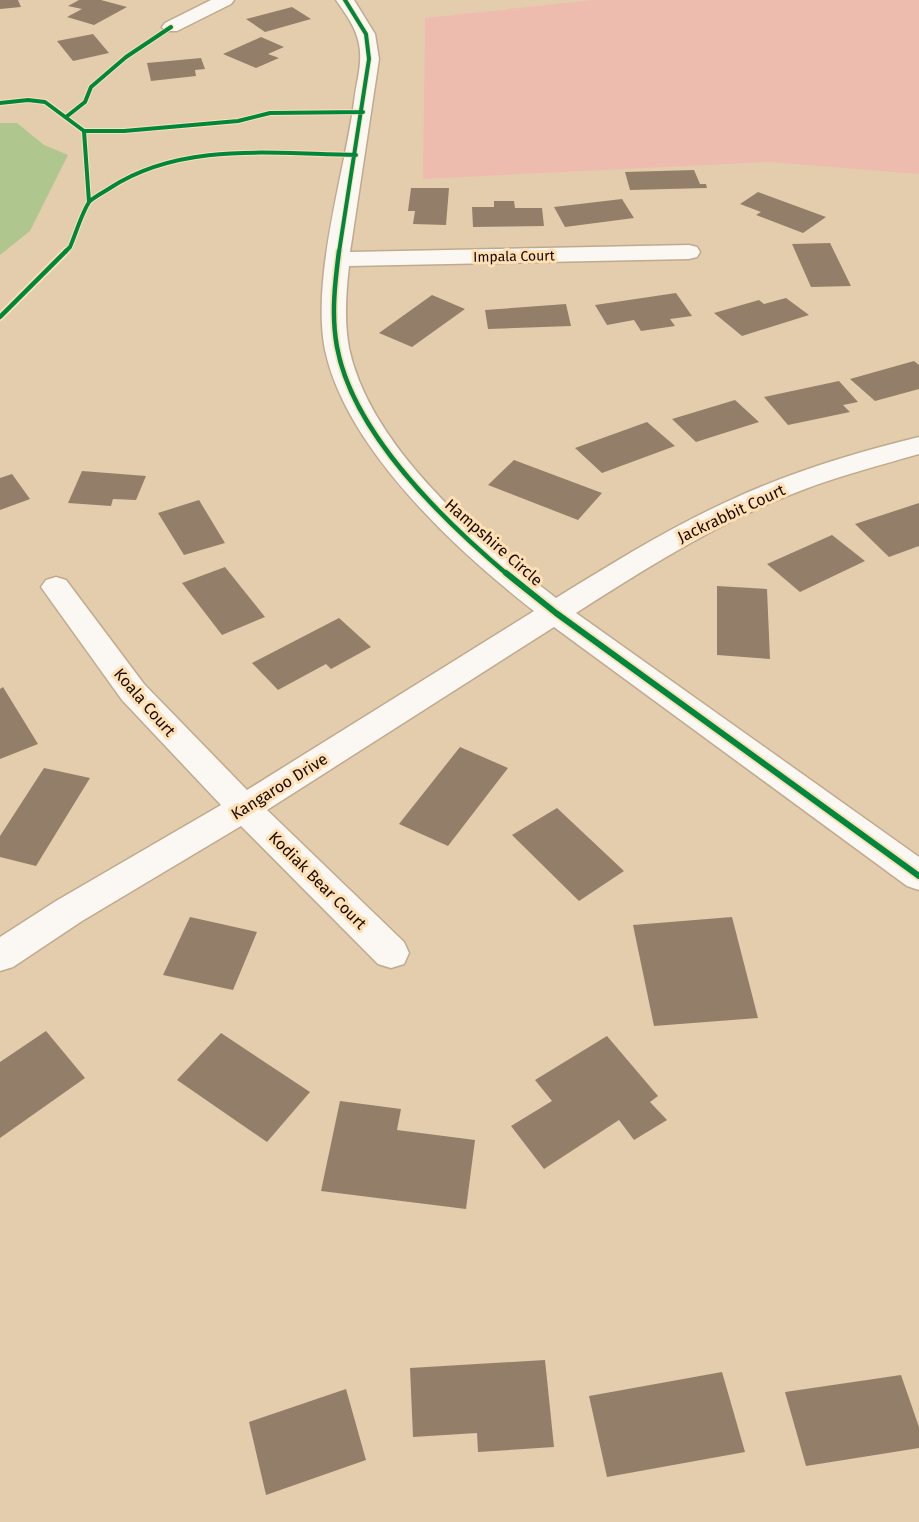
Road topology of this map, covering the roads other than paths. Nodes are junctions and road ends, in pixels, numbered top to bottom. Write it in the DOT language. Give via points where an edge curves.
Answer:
graph roads {
  1 [pos="225,0"];
  2 [pos="345,0"];
  3 [pos="171,27"];
  4 [pos="689,252"];
  5 [pos="339,259"];
  6 [pos="919,445"];
  7 [pos="56,587"];
  8 [pos="557,613"];
  9 [pos="244,808"];
  10 [pos="919,876"];
  11 [pos="391,953"];
  12 [pos="0,957"];
  1 -- 3 [label="street"];
  2 -- 5 [label="street, Hampshire Circle" via="369,46 361,127"];
  4 -- 5 [label="street, Impala Court"];
  5 -- 8 [label="street, Hampshire Circle" via="335,334 343,371 358,406 393,460 439,514 494,565"];
  6 -- 8 [label="street, Jackrabbit Court" via="796,483 734,509 656,550"];
  7 -- 9 [label="street, Koala Court" via="133,692"];
  8 -- 9 [label="street, Kangaroo Drive"];
  8 -- 10 [label="street, Hampshire Circle"];
  9 -- 11 [label="street, Kodiak Bear Court"];
  9 -- 12 [label="street, Kangaroo Drive" via="69,911"];
}
